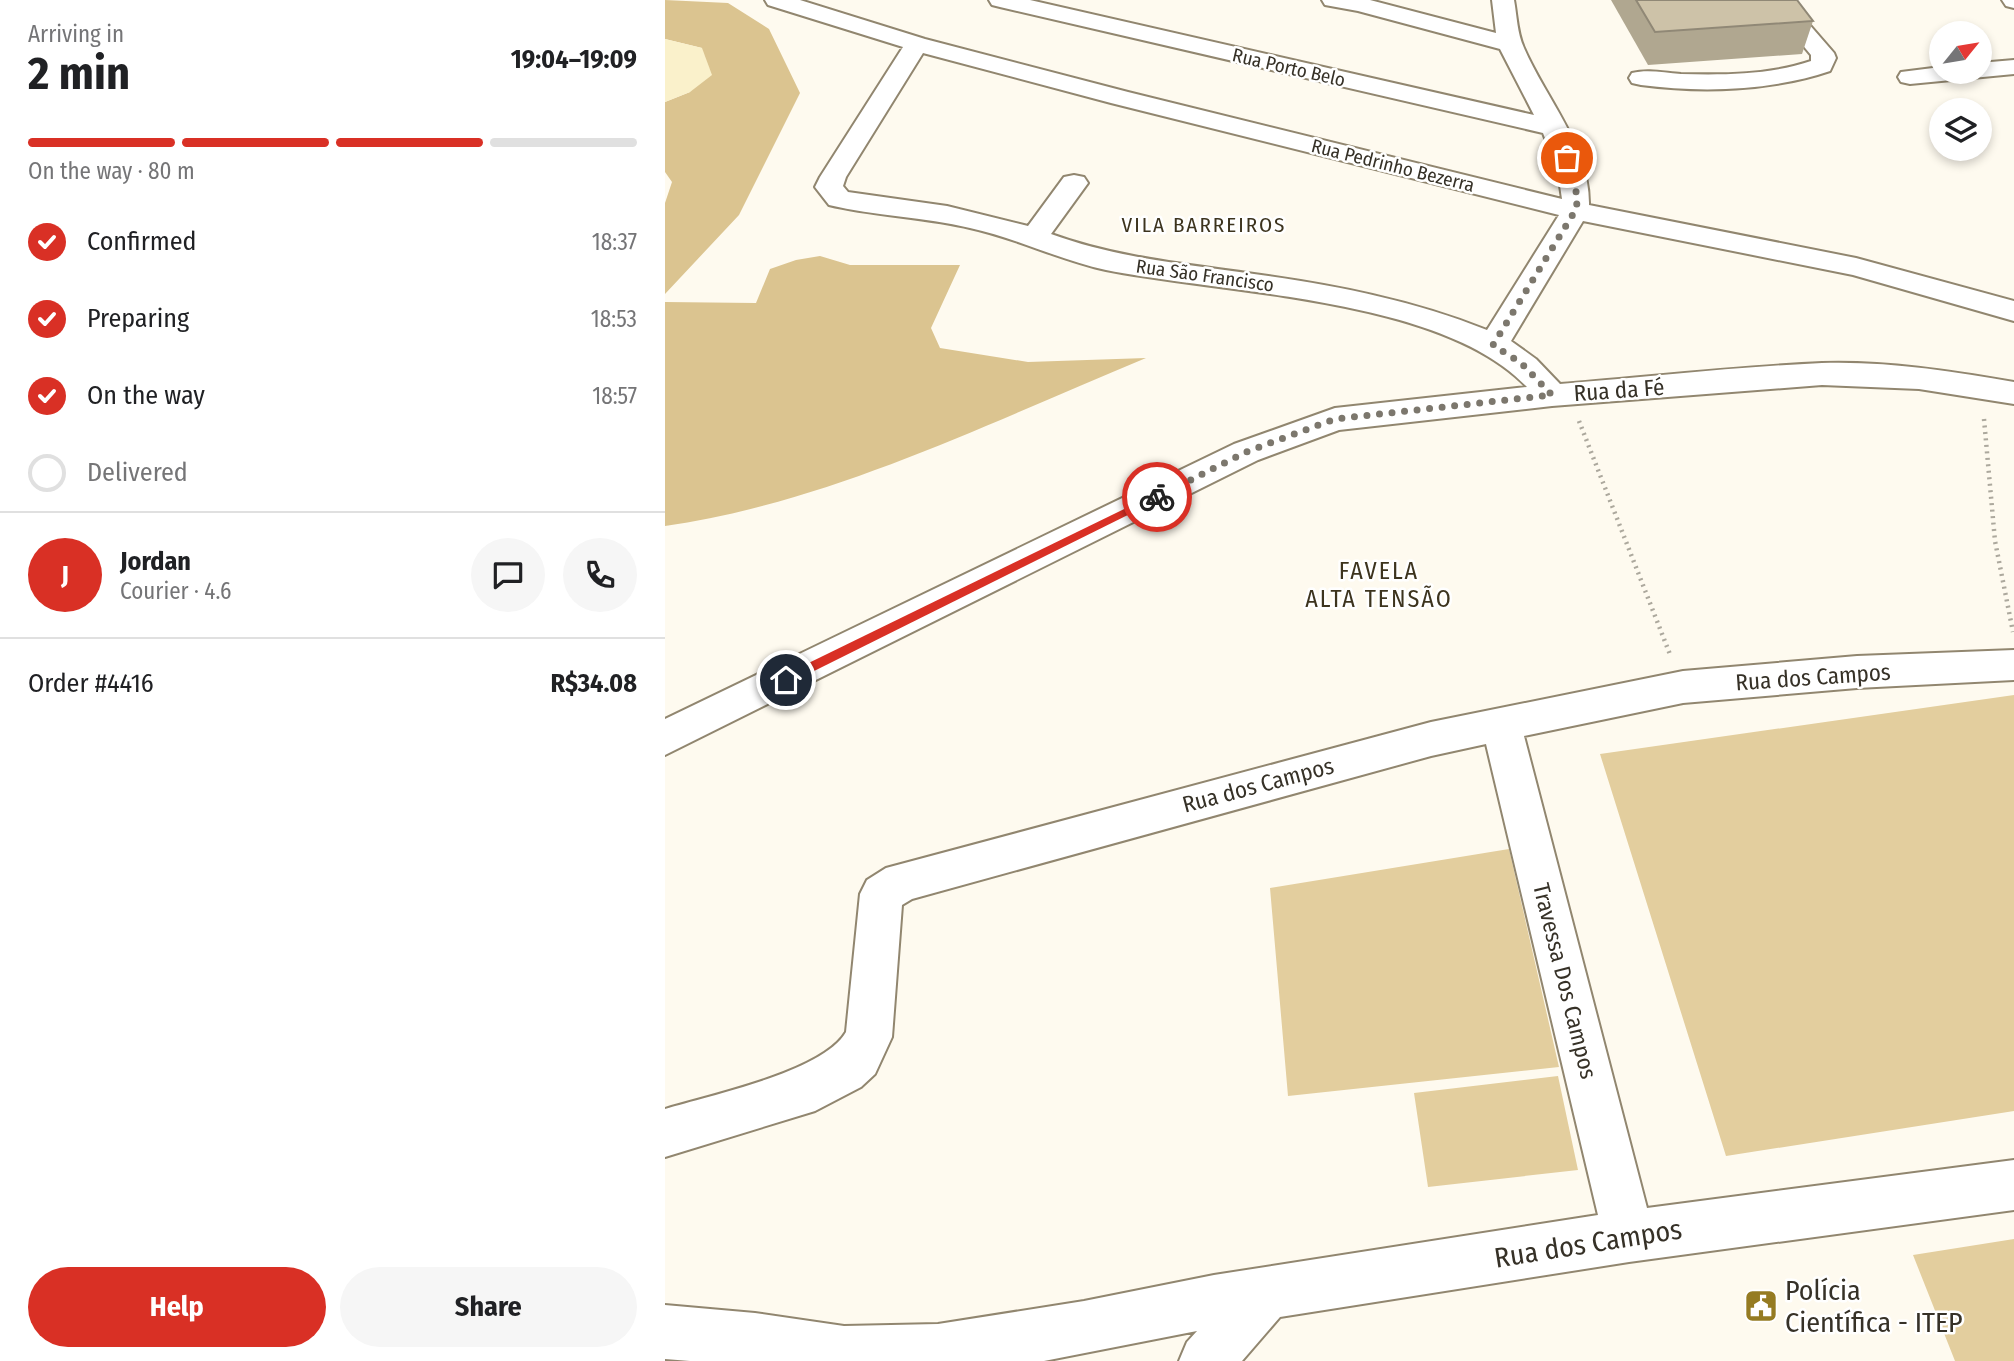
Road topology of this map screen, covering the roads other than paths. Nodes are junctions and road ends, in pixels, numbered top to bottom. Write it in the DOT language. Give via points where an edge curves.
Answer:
graph roads {
  1 [pos="776,0"];
  2 [pos="1000,0"];
  3 [pos="1333,0"];
  4 [pos="1503,0"];
  5 [pos="1776,0"];
  6 [pos="1359,2"];
  7 [pos="1032,3"];
  8 [pos="821,6"];
  9 [pos="917,44"];
  10 [pos="1510,44"];
  11 [pos="2014,67"];
  12 [pos="1992,70"];
  13 [pos="1929,75"];
  14 [pos="1910,77"];
  15 [pos="1641,78"];
  16 [pos="1552,127"];
  17 [pos="1074,183"];
  18 [pos="1575,211"];
  19 [pos="1033,239"];
  20 [pos="2014,311"];
  21 [pos="1493,345"];
  22 [pos="2014,393"];
  23 [pos="1560,394"];
  24 [pos="2014,665"];
  25 [pos="1501,725"];
  26 [pos="665,738"];
  27 [pos="665,1133"];
  28 [pos="2014,1185"];
  29 [pos="1629,1236"];
  30 [pos="1266,1293"];
  31 [pos="665,1332"];
  32 [pos="1041,1348"];
  33 [pos="1206,1361"];
  1 -- 8 [label="street, Rua Pedrinho Bezerra"];
  2 -- 7 [label="street, Rua Porto Belo"];
  3 -- 6 [label="street"];
  4 -- 10 [label="street"];
  5 -- 15 [label="street" via="1822,53 1821,66 1791,74 1703,81"];
  6 -- 10 [label="street"];
  7 -- 16 [label="street, Rua Porto Belo"];
  8 -- 9 [label="street, Rua Pedrinho Bezerra"];
  9 -- 18 [label="street, Rua Pedrinho Bezerra"];
  9 -- 19 [label="street, Rua São Francisco" via="829,187 839,199 977,222"];
  10 -- 16 [label="street"];
  11 -- 12 [label="street"];
  13 -- 14 [label="street"];
  16 -- 18 [label="street" via="1573,177 1578,199"];
  17 -- 19 [label="street"];
  18 -- 20 [label="street, Rua Pedrinho Bezerra" via="1856,267"];
  18 -- 21 [label="street"];
  19 -- 21 [label="street, Rua São Francisco" via="1105,261 1370,303"];
  21 -- 23 [label="street, Rua São Francisco"];
  22 -- 23 [label="street, Rua da Fé" via="1948,380 1861,373"];
  23 -- 26 [label="street, Rua da Fé" via="1335,419 1246,452"];
  24 -- 25 [label="street, Rua dos Campos" via="1683,687"];
  25 -- 27 [label="street, Rua dos Campos" via="1431,739 894,885 882,894 880,903 869,1037 858,1057 815,1087"];
  25 -- 29 [label="street, Travessa Dos Campos"];
  28 -- 29 [label="street, Rua dos Campos"];
  29 -- 30 [label="street, Rua dos Campos"];
  30 -- 32 [label="street, Rua dos Campos"];
  30 -- 33 [label="street"];
  31 -- 32 [label="street, Rua dos Campos" via="844,1353"];
}
